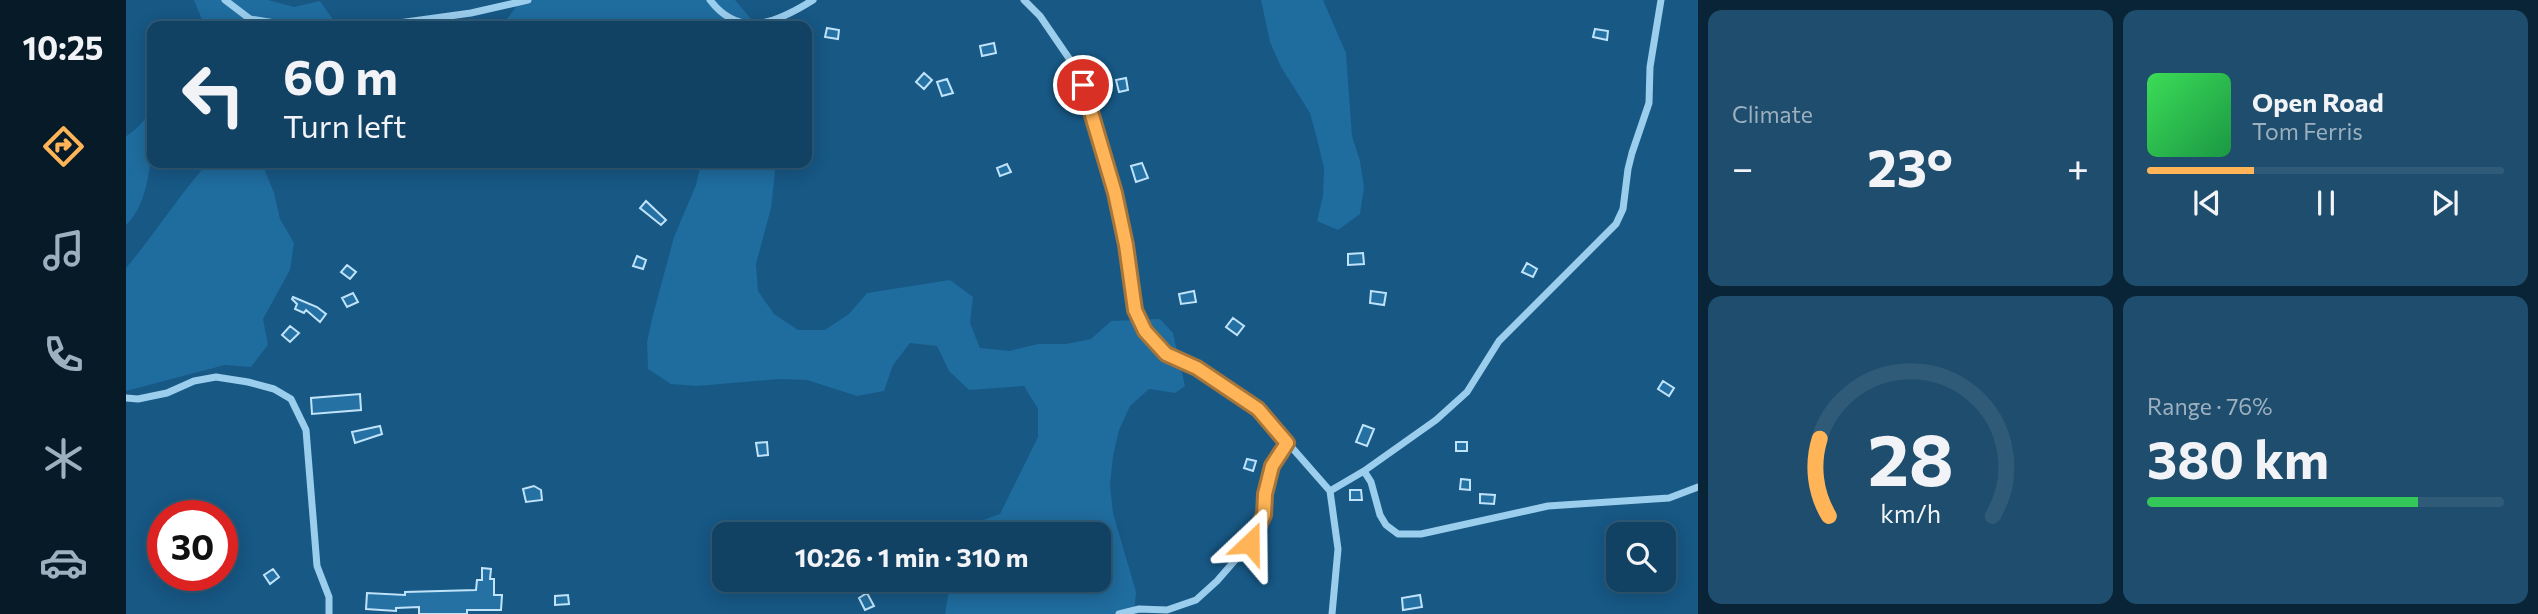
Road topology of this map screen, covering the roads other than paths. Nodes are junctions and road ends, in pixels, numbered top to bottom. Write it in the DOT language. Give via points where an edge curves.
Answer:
graph roads {
  1 [pos="225,0"];
  2 [pos="528,0"];
  3 [pos="710,0"];
  4 [pos="813,0"];
  5 [pos="1024,0"];
  6 [pos="1661,0"];
  7 [pos="262,21"];
  8 [pos="413,21"];
  9 [pos="740,21"];
  10 [pos="767,21"];
  11 [pos="126,398"];
  12 [pos="1287,443"];
  13 [pos="1364,471"];
  14 [pos="1698,487"];
  15 [pos="1330,491"];
  16 [pos="329,614"];
  17 [pos="1119,614"];
  18 [pos="1332,614"];
  1 -- 7 [label="street" via="250,19"];
  2 -- 8 [label="street"];
  3 -- 9 [label="street" via="728,17"];
  4 -- 10 [label="street" via="789,15"];
  5 -- 12 [label="street" via="1077,70 1115,193 1135,310 1145,331 1166,354 1197,368 1258,409"];
  6 -- 13 [label="street" via="1649,103 1616,224 1499,341 1467,392"];
  11 -- 16 [label="street" via="167,393 216,377 274,389 291,399 306,430 317,566 329,597"];
  12 -- 15 [label="street"];
  12 -- 17 [label="street" via="1272,466 1264,515 1250,543 1217,582 1196,600 1167,610"];
  13 -- 14 [label="street" via="1380,515 1398,534 1421,534 1548,506 1669,498"];
  13 -- 15 [label="street"];
  15 -- 18 [label="street" via="1338,549"];
}
